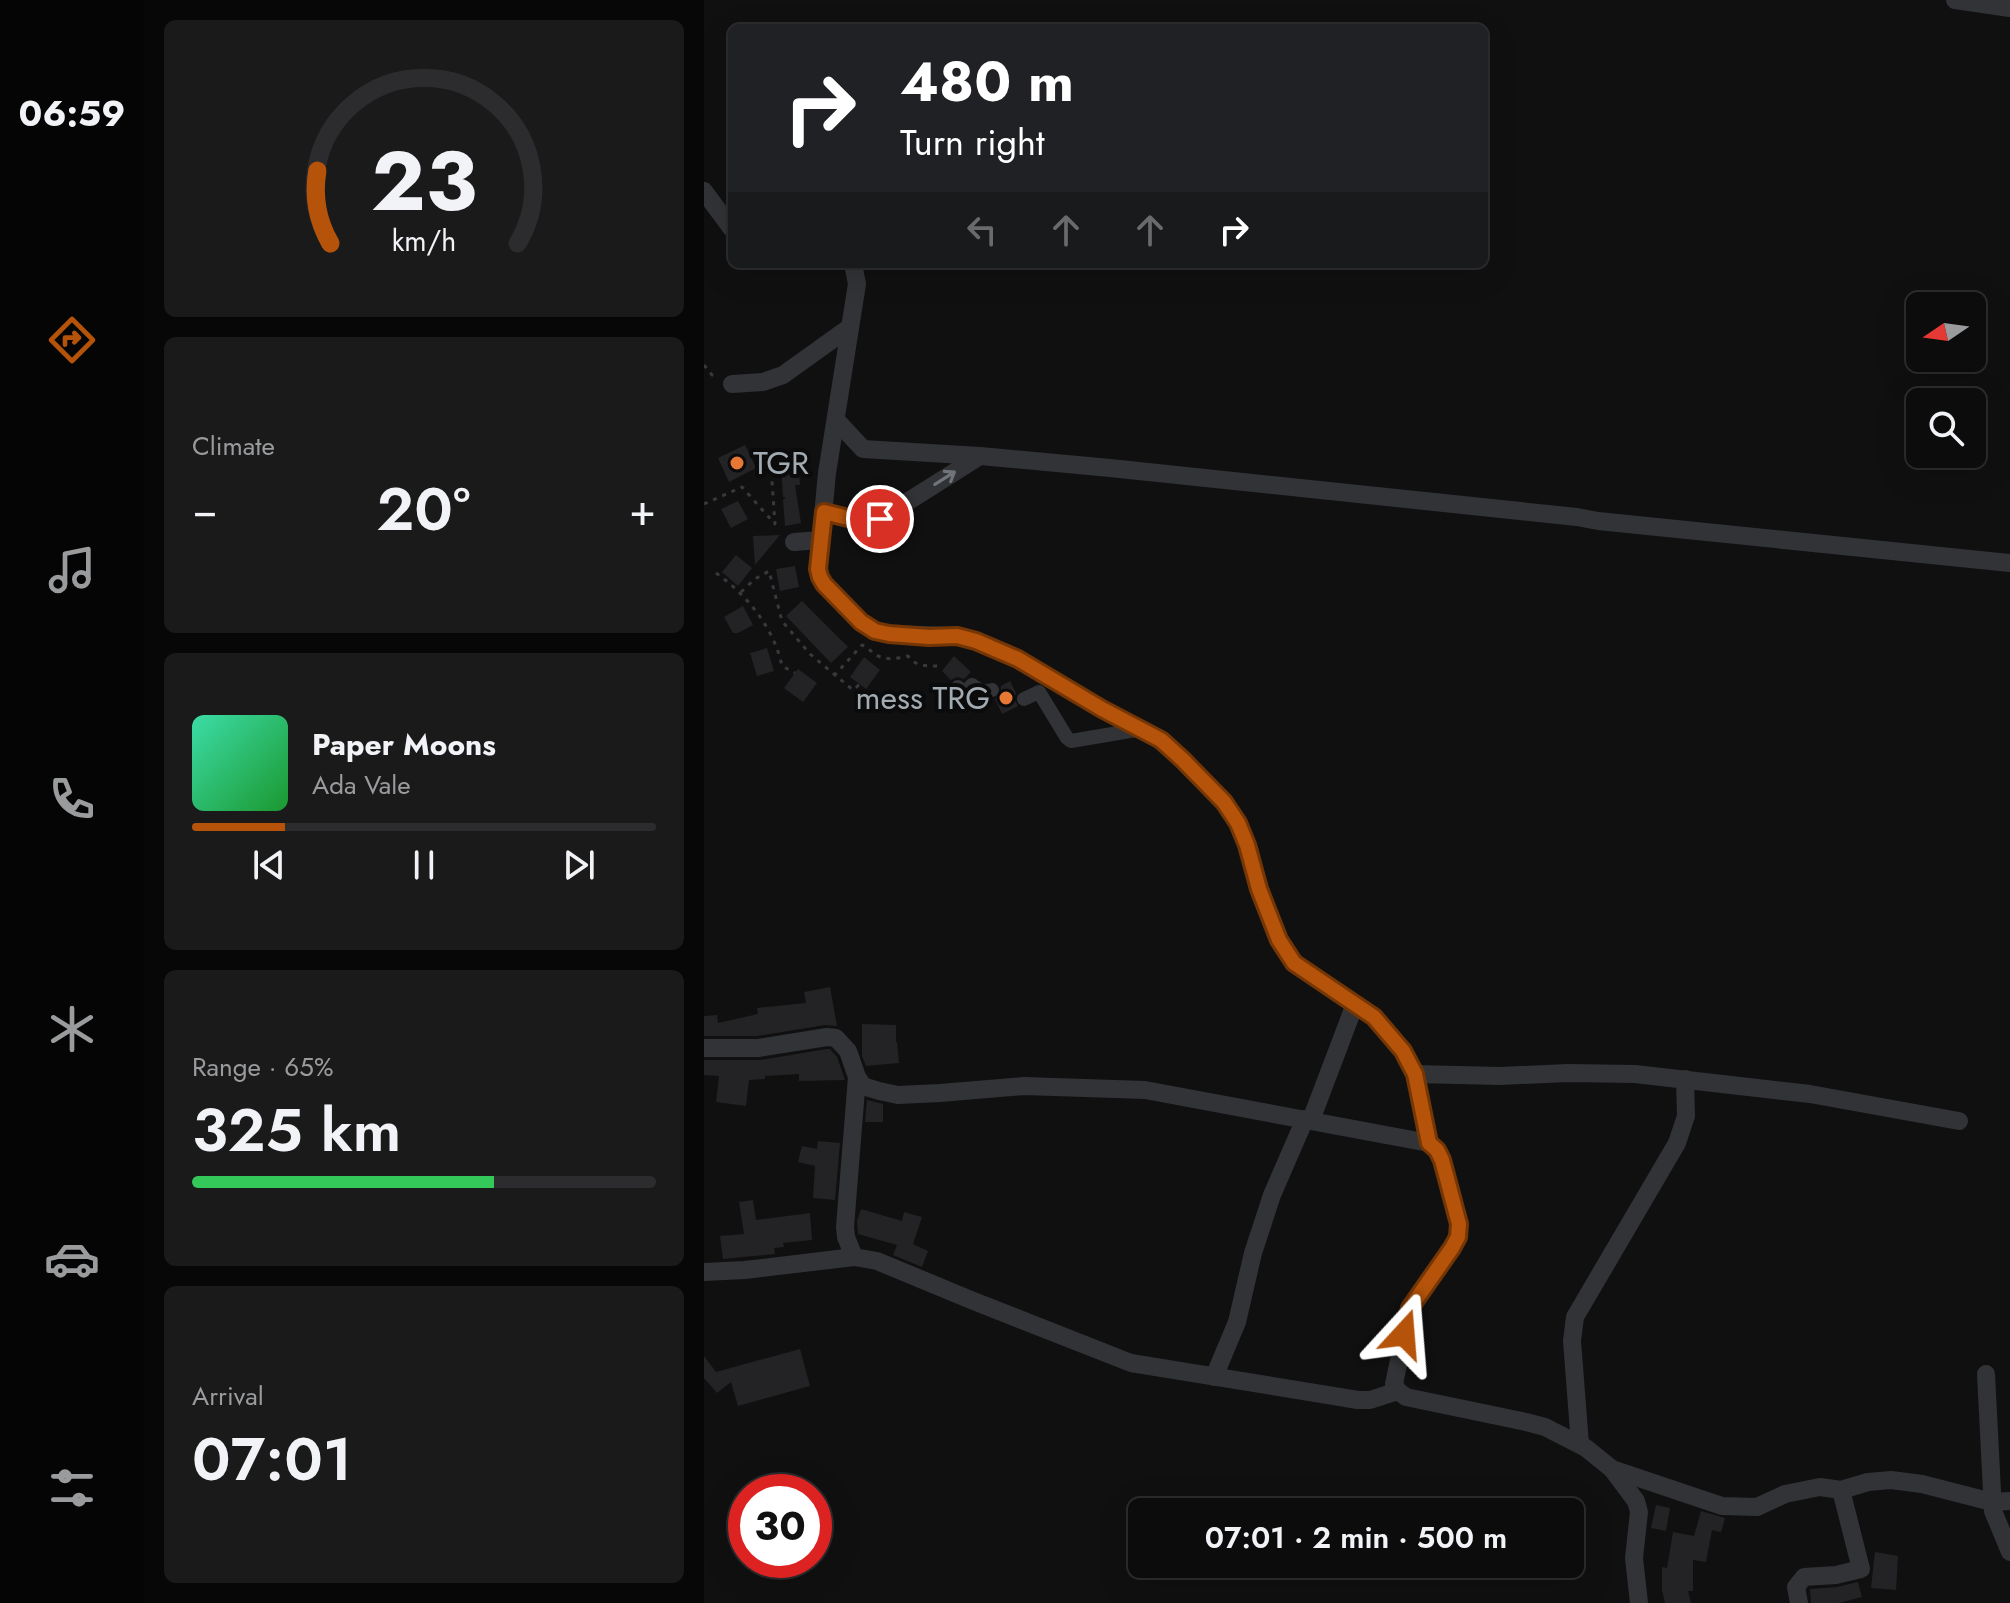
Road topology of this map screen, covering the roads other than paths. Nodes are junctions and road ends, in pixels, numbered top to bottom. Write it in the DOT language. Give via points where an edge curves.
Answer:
graph roads {
  1 [pos="1955,0"];
  2 [pos="2010,8"];
  3 [pos="704,191"];
  4 [pos="728,224"];
  5 [pos="854,268"];
  6 [pos="850,327"];
  7 [pos="732,384"];
  8 [pos="836,420"];
  9 [pos="980,456"];
  10 [pos="824,512"];
  11 [pos="821,540"];
  12 [pos="794,542"];
  13 [pos="2010,563"];
  14 [pos="958,687"];
  15 [pos="992,690"];
  16 [pos="1024,699"];
  17 [pos="1142,729"];
  18 [pos="1355,1004"];
  19 [pos="704,1048"];
  20 [pos="1415,1074"];
  21 [pos="857,1077"];
  22 [pos="1685,1079"];
  23 [pos="1308,1120"];
  24 [pos="1959,1121"];
  25 [pos="1429,1143"];
  26 [pos="854,1257"];
  27 [pos="704,1272"];
  28 [pos="1986,1374"];
  29 [pos="1214,1377"];
  30 [pos="1398,1391"];
  31 [pos="1580,1444"];
  32 [pos="1612,1469"];
  33 [pos="1841,1490"];
  34 [pos="2001,1501"];
  35 [pos="2010,1552"];
  36 [pos="1639,1603"];
  37 [pos="1799,1603"];
  1 -- 2 [label="street"];
  3 -- 4 [label="street"];
  5 -- 6 [label="street" via="857,284"];
  6 -- 7 [label="street" via="783,375"];
  6 -- 8 [label="street"];
  8 -- 9 [label="street" via="863,449"];
  8 -- 10 [label="street"];
  10 -- 9 [label="street, one-way" via="880,519"];
  9 -- 13 [label="street"];
  10 -- 11 [label="street"];
  11 -- 12 [label="street"];
  11 -- 17 [label="street" via="818,569 824,584 875,631 976,641"];
  14 -- 15 [label="street" via="963,695 972,685 982,692"];
  16 -- 17 [label="street" via="1039,692 1071,741"];
  17 -- 18 [label="street" via="1183,760 1238,823 1274,927 1294,963"];
  18 -- 20 [label="street" via="1374,1017"];
  18 -- 23 [label="street"];
  19 -- 21 [label="street" via="758,1048 836,1038 848,1051"];
  20 -- 22 [label="street" via="1635,1074"];
  20 -- 25 [label="street"];
  21 -- 23 [label="street" via="863,1086 898,1095 1024,1086 1145,1090"];
  21 -- 26 [label="street" via="845,1227"];
  22 -- 24 [label="street" via="1810,1094"];
  22 -- 31 [label="street" via="1686,1116 1677,1143 1575,1317"];
  23 -- 25 [label="street"];
  23 -- 29 [label="street" via="1272,1195 1237,1322"];
  25 -- 30 [label="street" via="1442,1160 1458,1237 1410,1308 1394,1384"];
  26 -- 27 [label="street"];
  26 -- 29 [label="street" via="877,1261 1120,1360"];
  28 -- 34 [label="street"];
  29 -- 30 [label="street" via="1358,1400"];
  30 -- 31 [label="street" via="1545,1427"];
  31 -- 32 [label="street"];
  32 -- 33 [label="street" via="1722,1506 1757,1507 1820,1487"];
  32 -- 36 [label="street" via="1639,1512 1634,1558"];
  33 -- 34 [label="street" via="1891,1480"];
  33 -- 37 [label="street" via="1861,1569 1804,1577 1796,1587"];
  34 -- 35 [label="street" via="1993,1511"];
}
